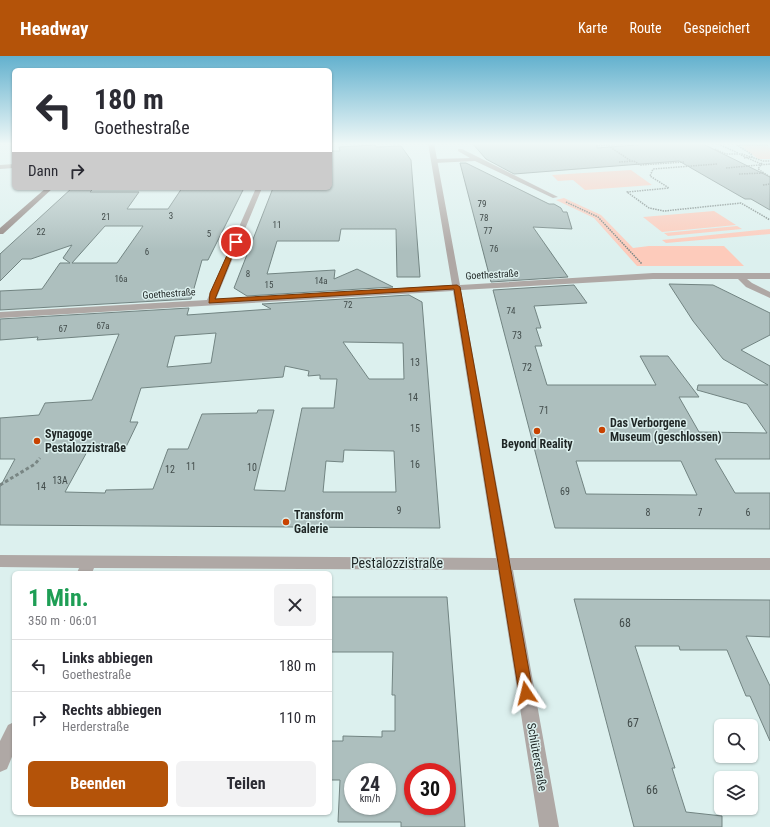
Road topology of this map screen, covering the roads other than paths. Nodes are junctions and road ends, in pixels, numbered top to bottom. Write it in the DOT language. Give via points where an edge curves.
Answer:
graph roads {
  1 [pos="437,179"];
  2 [pos="518,179"];
  3 [pos="48,190"];
  4 [pos="258,190"];
  5 [pos="555,197"];
  6 [pos="0,232"];
  7 [pos="740,276"];
  8 [pos="770,276"];
  9 [pos="457,287"];
  10 [pos="770,295"];
  11 [pos="211,302"];
  12 [pos="0,315"];
  13 [pos="0,561"];
  14 [pos="504,564"];
  15 [pos="770,564"];
  16 [pos="87,567"];
  17 [pos="12,735"];
  18 [pos="0,762"];
  19 [pos="549,827"];
  1 -- 9 [label="street, Schlüterstraße"];
  2 -- 5 [label="lane"];
  3 -- 6 [label="street"];
  4 -- 11 [label="street"];
  7 -- 8 [label="street, Goethestraße"];
  7 -- 9 [label="street, Goethestraße" via="653,276"];
  7 -- 10 [label="street"];
  9 -- 11 [label="street, Goethestraße"];
  9 -- 14 [label="street, Schlüterstraße"];
  11 -- 12 [label="street, Goethestraße"];
  13 -- 16 [label="street, Pestalozzistraße"];
  14 -- 15 [label="street, Pestalozzistraße"];
  14 -- 16 [label="street, Pestalozzistraße"];
  14 -- 19 [label="street, Schlüterstraße"];
  17 -- 18 [label="street"];
}
